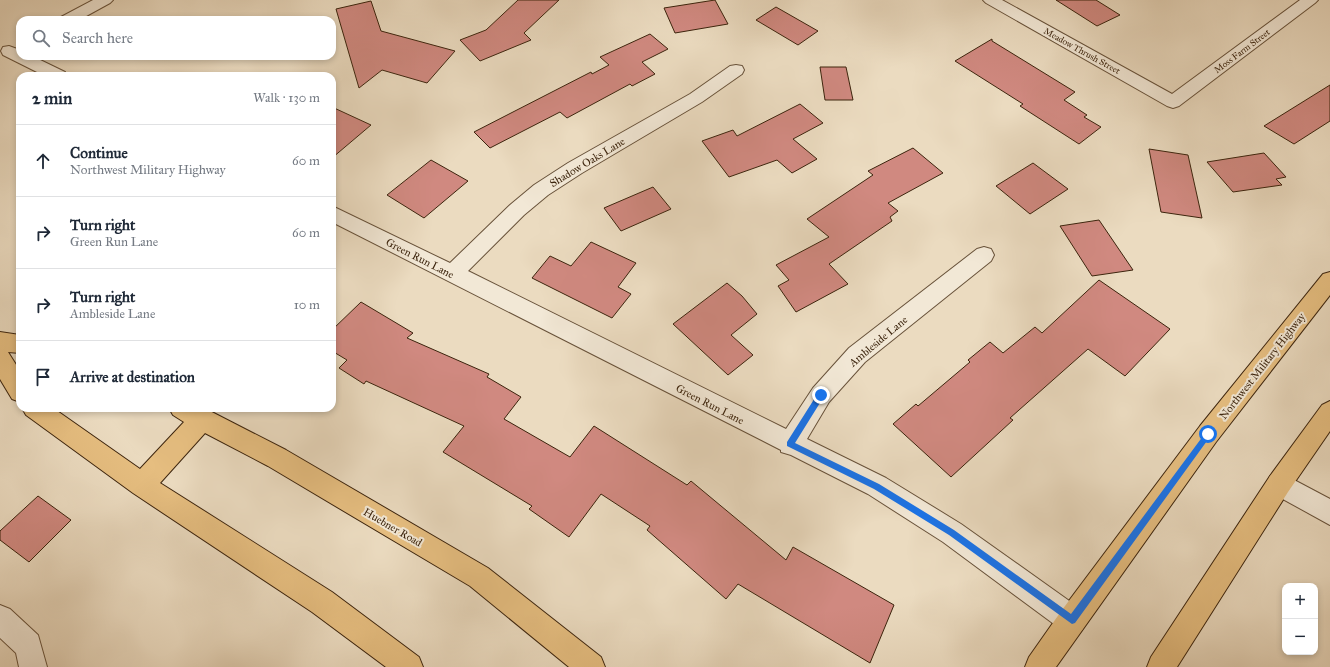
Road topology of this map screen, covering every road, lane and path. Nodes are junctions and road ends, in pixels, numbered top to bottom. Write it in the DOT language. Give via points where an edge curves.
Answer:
graph roads {
  1 [pos="104,0"];
  2 [pos="991,0"];
  3 [pos="1310,0"];
  4 [pos="74,16"];
  5 [pos="34,60"];
  6 [pos="736,70"];
  7 [pos="53,72"];
  8 [pos="1173,102"];
  9 [pos="336,215"];
  10 [pos="984,255"];
  11 [pos="452,274"];
  12 [pos="1330,280"];
  13 [pos="0,341"];
  14 [pos="16,343"];
  15 [pos="0,358"];
  16 [pos="16,385"];
  17 [pos="40,412"];
  18 [pos="1330,412"];
  19 [pos="191,414"];
  20 [pos="790,444"];
  21 [pos="1279,484"];
  22 [pos="142,485"];
  23 [pos="1330,513"];
  24 [pos="0,619"];
  25 [pos="1072,620"];
  26 [pos="33,667"];
  27 [pos="409,667"];
  28 [pos="591,667"];
  29 [pos="1039,667"];
  30 [pos="1161,667"];
  1 -- 4 [label="street"];
  2 -- 8 [label="street, Meadow Thrush Street"];
  3 -- 8 [label="street, Moss Farm Street"];
  5 -- 7 [label="street"];
  6 -- 11 [label="street, Shadow Oaks Lane" via="696,98 541,190"];
  9 -- 11 [label="street, Green Run Lane"];
  10 -- 20 [label="street, Ambleside Lane" via="857,355 821,395"];
  11 -- 20 [label="street, Green Run Lane"];
  12 -- 25 [label="main road, Northwest Military Highway" via="1208,434"];
  13 -- 14 [label="main road"];
  15 -- 16 [label="main road"];
  17 -- 22 [label="main road"];
  18 -- 21 [label="main road"];
  19 -- 22 [label="main road"];
  19 -- 28 [label="main road, Huebner Road" via="277,458 479,577"];
  20 -- 25 [label="street, Green Run Lane" via="877,486 952,533"];
  21 -- 23 [label="street"];
  21 -- 30 [label="main road"];
  22 -- 27 [label="main road" via="322,602"];
  24 -- 26 [label="street" via="28,645"];
  25 -- 29 [label="main road, Northwest Military Highway"];
}
